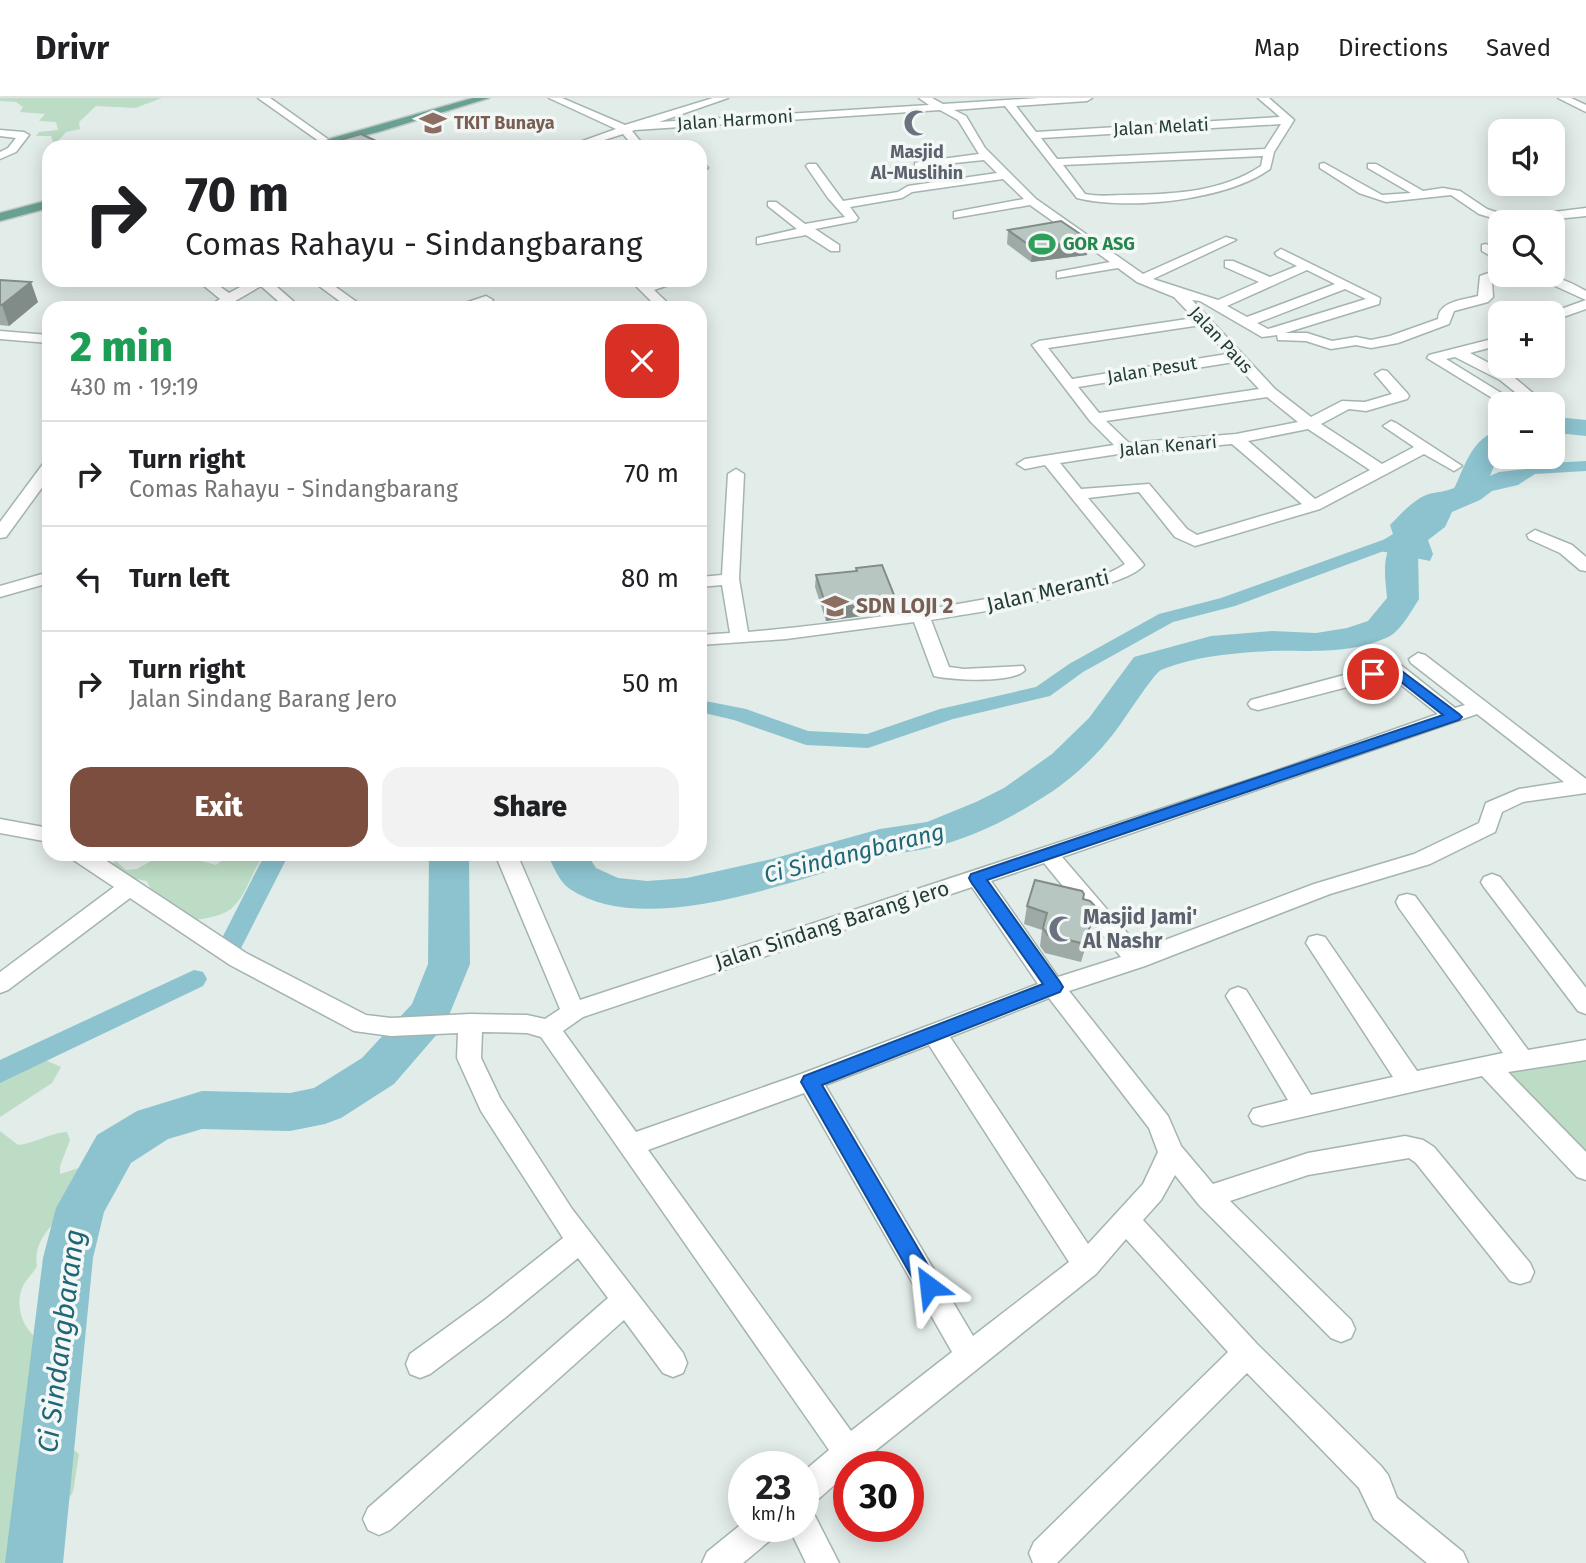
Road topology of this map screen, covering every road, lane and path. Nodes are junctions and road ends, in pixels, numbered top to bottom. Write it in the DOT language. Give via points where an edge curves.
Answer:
graph roads {
  1 [pos="263,98"];
  2 [pos="484,98"];
  3 [pos="554,98"];
  4 [pos="723,98"];
  5 [pos="1087,98"];
  6 [pos="1263,98"];
  7 [pos="1563,98"];
  8 [pos="1031,100"];
  9 [pos="929,104"];
  10 [pos="1009,104"];
  11 [pos="1586,109"];
  12 [pos="778,117"];
  13 [pos="1289,120"];
  14 [pos="1237,123"];
  15 [pos="627,128"];
  16 [pos="786,128"];
  17 [pos="0,133"];
  18 [pos="1034,135"];
  19 [pos="324,140"];
  20 [pos="334,140"];
  21 [pos="592,140"];
  22 [pos="635,140"];
  23 [pos="1264,146"];
  24 [pos="0,156"];
  25 [pos="987,156"];
  26 [pos="1056,162"];
  27 [pos="919,165"];
  28 [pos="812,166"];
  29 [pos="1324,166"];
  30 [pos="1372,166"];
  31 [pos="1005,175"];
  32 [pos="1447,181"];
  33 [pos="1422,195"];
  34 [pos="1461,195"];
  35 [pos="1032,201"];
  36 [pos="772,204"];
  37 [pos="42,206"];
  38 [pos="843,207"];
  39 [pos="1586,212"];
  40 [pos="1488,214"];
  41 [pos="1565,214"];
  42 [pos="958,215"];
  43 [pos="0,217"];
  44 [pos="1565,222"];
  45 [pos="1584,226"];
  46 [pos="808,228"];
  47 [pos="1230,240"];
  48 [pos="761,241"];
  49 [pos="835,248"];
  50 [pos="1281,253"];
  51 [pos="1120,264"];
  52 [pos="1229,264"];
  53 [pos="1304,267"];
  54 [pos="1062,275"];
  55 [pos="1488,278"];
  56 [pos="1142,279"];
  57 [pos="1270,282"];
  58 [pos="1344,285"];
  59 [pos="1565,285"];
  60 [pos="213,287"];
  61 [pos="249,287"];
  62 [pos="269,287"];
  63 [pos="327,287"];
  64 [pos="644,287"];
  65 [pos="1179,294"];
  66 [pos="1586,296"];
  67 [pos="229,299"];
  68 [pos="486,300"];
  69 [pos="225,301"];
  70 [pos="286,301"];
  71 [pos="348,301"];
  72 [pos="482,301"];
  73 [pos="659,301"];
  74 [pos="1586,304"];
  75 [pos="1216,306"];
  76 [pos="1565,312"];
  77 [pos="1203,321"];
  78 [pos="1247,322"];
  79 [pos="1267,334"];
  80 [pos="0,335"];
  81 [pos="42,338"];
  82 [pos="1488,345"];
  83 [pos="1459,353"];
  84 [pos="1237,357"];
  85 [pos="1382,373"];
  86 [pos="1068,384"];
  87 [pos="1270,391"];
  88 [pos="1492,392"];
  89 [pos="1524,392"];
  90 [pos="1095,418"];
  91 [pos="1310,424"];
  92 [pos="1391,426"];
  93 [pos="1236,439"];
  94 [pos="1424,447"];
  95 [pos="1125,448"];
  96 [pos="1050,461"];
  97 [pos="1025,464"];
  98 [pos="1454,466"];
  99 [pos="1381,470"];
  100 [pos="736,474"];
  101 [pos="42,476"];
  102 [pos="30,491"];
  103 [pos="42,492"];
  104 [pos="1078,494"];
  105 [pos="1314,506"];
  106 [pos="0,533"];
  107 [pos="1535,535"];
  108 [pos="1586,566"];
  109 [pos="730,579"];
  110 [pos="42,580"];
  111 [pos="707,581"];
  112 [pos="0,592"];
  113 [pos="921,617"];
  114 [pos="740,638"];
  115 [pos="707,640"];
  116 [pos="1418,659"];
  117 [pos="1016,670"];
  118 [pos="1258,704"];
  119 [pos="1478,707"];
  120 [pos="1454,717"];
  121 [pos="1584,786"];
  122 [pos="0,826"];
  123 [pos="42,833"];
  124 [pos="1047,853"];
  125 [pos="99,861"];
  126 [pos="509,861"];
  127 [pos="977,878"];
  128 [pos="1492,882"];
  129 [pos="130,887"];
  130 [pos="1407,902"];
  131 [pos="1317,943"];
  132 [pos="1137,960"];
  133 [pos="0,984"];
  134 [pos="1054,987"];
  135 [pos="1238,996"];
  136 [pos="1586,1005"];
  137 [pos="575,1011"];
  138 [pos="461,1023"];
  139 [pos="549,1030"];
  140 [pos="935,1034"];
  141 [pos="1586,1050"];
  142 [pos="1521,1059"];
  143 [pos="1487,1066"];
  144 [pos="810,1082"];
  145 [pos="1411,1083"];
  146 [pos="1304,1105"];
  147 [pos="1262,1116"];
  148 [pos="631,1145"];
  149 [pos="1171,1152"];
  150 [pos="1586,1170"];
  151 [pos="1208,1197"];
  152 [pos="1128,1222"];
  153 [pos="580,1240"];
  154 [pos="1086,1265"];
  155 [pos="1520,1272"];
  156 [pos="625,1301"];
  157 [pos="1341,1329"];
  158 [pos="1247,1353"];
  159 [pos="969,1355"];
  160 [pos="673,1363"];
  161 [pos="419,1364"];
  162 [pos="848,1451"];
  163 [pos="851,1451"];
  164 [pos="833,1467"];
  165 [pos="819,1478"];
  166 [pos="379,1519"];
  167 [pos="744,1542"];
  168 [pos="812,1542"];
  169 [pos="1045,1553"];
  170 [pos="718,1563"];
  171 [pos="823,1563"];
  172 [pos="1452,1563"];
  1 -- 19 [label="street"];
  2 -- 20 [label="main road"];
  3 -- 15 [label="street"];
  4 -- 15 [label="street"];
  5 -- 8 [label="street, Jalan Harmoni"];
  6 -- 13 [label="street"];
  7 -- 11 [label="street"];
  8 -- 10 [label="street, Jalan Harmoni"];
  9 -- 10 [label="street, Jalan Harmoni"];
  9 -- 12 [label="street, Jalan Harmoni"];
  9 -- 25 [label="street, Jalan Paus" via="962,118"];
  10 -- 18 [label="street"];
  12 -- 15 [label="street, Jalan Harmoni"];
  12 -- 16 [label="street"];
  13 -- 14 [label="street, Jalan Melati"];
  13 -- 23 [label="street"];
  14 -- 18 [label="street, Jalan Melati"];
  14 -- 23 [label="street"];
  15 -- 21 [label="street"];
  15 -- 22 [label="street"];
  17 -- 24 [label="street" via="24,135"];
  18 -- 26 [label="street"];
  23 -- 26 [label="street"];
  23 -- 26 [label="street" via="1268,163 1260,173 1221,190 1081,196"];
  25 -- 27 [label="street"];
  25 -- 31 [label="street, Jalan Paus"];
  28 -- 38 [label="street"];
  29 -- 33 [label="street" via="1381,198"];
  30 -- 33 [label="street"];
  31 -- 35 [label="street, Jalan Paus"];
  31 -- 38 [label="street" via="908,189 902,195"];
  32 -- 34 [label="street"];
  33 -- 34 [label="street"];
  34 -- 40 [label="street"];
  35 -- 42 [label="street"];
  35 -- 51 [label="street, Jalan Paus"];
  36 -- 46 [label="street"];
  37 -- 43 [label="main road"];
  38 -- 46 [label="street" via="850,220"];
  39 -- 41 [label="street"];
  44 -- 45 [label="street"];
  46 -- 48 [label="street"];
  46 -- 49 [label="street"];
  47 -- 56 [label="street"];
  50 -- 53 [label="street"];
  51 -- 54 [label="street"];
  51 -- 56 [label="street, Jalan Paus"];
  52 -- 57 [label="street"];
  53 -- 57 [label="street"];
  53 -- 58 [label="street"];
  55 -- 79 [label="street" via="1483,299 1449,307 1444,321 1381,343 1331,345 1307,337"];
  56 -- 65 [label="street, Jalan Paus"];
  57 -- 75 [label="street"];
  58 -- 78 [label="street"];
  58 -- 79 [label="street" via="1374,302"];
  59 -- 66 [label="street"];
  60 -- 67 [label="street"];
  61 -- 67 [label="street"];
  62 -- 70 [label="street"];
  63 -- 71 [label="street"];
  64 -- 73 [label="street"];
  65 -- 75 [label="street" via="1197,295"];
  65 -- 77 [label="street, Jalan Paus"];
  67 -- 69 [label="street"];
  68 -- 72 [label="street"];
  74 -- 76 [label="street"];
  75 -- 78 [label="street"];
  77 -- 84 [label="street, Jalan Paus"];
  77 -- 86 [label="street" via="1042,343"];
  78 -- 79 [label="street"];
  80 -- 81 [label="street"];
  82 -- 83 [label="street"];
  83 -- 88 [label="street" via="1434,358"];
  83 -- 89 [label="street"];
  84 -- 86 [label="street, Jalan Pesut"];
  84 -- 87 [label="street, Jalan Paus"];
  85 -- 91 [label="street, Jalan Kenari" via="1402,396 1366,407 1347,404"];
  86 -- 90 [label="street"];
  87 -- 90 [label="street"];
  87 -- 91 [label="street, Jalan Paus"];
  90 -- 95 [label="street"];
  91 -- 93 [label="street, Jalan Kenari"];
  91 -- 99 [label="street, Jalan Paus"];
  92 -- 94 [label="street"];
  93 -- 95 [label="street, Jalan Kenari"];
  93 -- 105 [label="street"];
  94 -- 98 [label="street"];
  94 -- 99 [label="street"];
  95 -- 96 [label="street, Jalan Kenari"];
  96 -- 97 [label="street, Jalan Kenari"];
  96 -- 104 [label="street, Jalan Meranti"];
  99 -- 105 [label="street"];
  100 -- 109 [label="street"];
  101 -- 102 [label="street"];
  102 -- 103 [label="street"];
  102 -- 106 [label="street"];
  104 -- 105 [label="street" via="1143,487 1181,533 1195,541"];
  104 -- 113 [label="street, Jalan Meranti" via="1135,565 1128,571 1101,582"];
  107 -- 108 [label="street" via="1566,549"];
  109 -- 111 [label="street"];
  109 -- 114 [label="street"];
  110 -- 112 [label="street"];
  113 -- 114 [label="street, Jalan Meranti"];
  113 -- 117 [label="street" via="941,672 964,675"];
  114 -- 115 [label="street, Jalan Meranti"];
  116 -- 119 [label="street"];
  118 -- 120 [label="street" via="1395,670"];
  119 -- 120 [label="street, Jalan Sindang Barang Jero"];
  119 -- 121 [label="street"];
  120 -- 124 [label="street, Jalan Sindang Barang Jero"];
  121 -- 132 [label="street" via="1519,796 1493,808 1488,827 1422,859 1322,889"];
  122 -- 123 [label="street"];
  124 -- 127 [label="street, Jalan Sindang Barang Jero"];
  124 -- 132 [label="street"];
  125 -- 129 [label="street"];
  126 -- 137 [label="street" via="566,1000"];
  127 -- 134 [label="street"];
  127 -- 137 [label="street, Jalan Sindang Barang Jero"];
  128 -- 136 [label="street"];
  129 -- 133 [label="street"];
  129 -- 138 [label="street" via="239,959 362,1024"];
  130 -- 142 [label="street"];
  131 -- 145 [label="street"];
  132 -- 134 [label="street"];
  134 -- 140 [label="street"];
  134 -- 149 [label="street" via="1159,1123"];
  135 -- 146 [label="street"];
  137 -- 139 [label="street, Jalan Sindang Barang Jero"];
  138 -- 139 [label="street" via="527,1024"];
  138 -- 153 [label="street" via="469,1058 490,1104"];
  139 -- 148 [label="street"];
  140 -- 144 [label="street"];
  140 -- 154 [label="street"];
  141 -- 142 [label="street"];
  142 -- 143 [label="street"];
  143 -- 145 [label="street"];
  143 -- 150 [label="street"];
  144 -- 148 [label="street"];
  144 -- 159 [label="street"];
  145 -- 146 [label="street"];
  146 -- 147 [label="street"];
  148 -- 162 [label="street"];
  149 -- 151 [label="street"];
  149 -- 152 [label="street" via="1152,1192"];
  151 -- 155 [label="street" via="1308,1164 1414,1148 1425,1155"];
  151 -- 157 [label="street"];
  152 -- 154 [label="street"];
  152 -- 158 [label="street"];
  153 -- 156 [label="street"];
  153 -- 161 [label="street"];
  154 -- 159 [label="street"];
  156 -- 160 [label="street"];
  156 -- 166 [label="street"];
  158 -- 169 [label="street"];
  158 -- 172 [label="street" via="1370,1477 1385,1508"];
  159 -- 163 [label="street"];
  164 -- 165 [label="street"];
  167 -- 170 [label="street"];
  168 -- 171 [label="street"];
}
